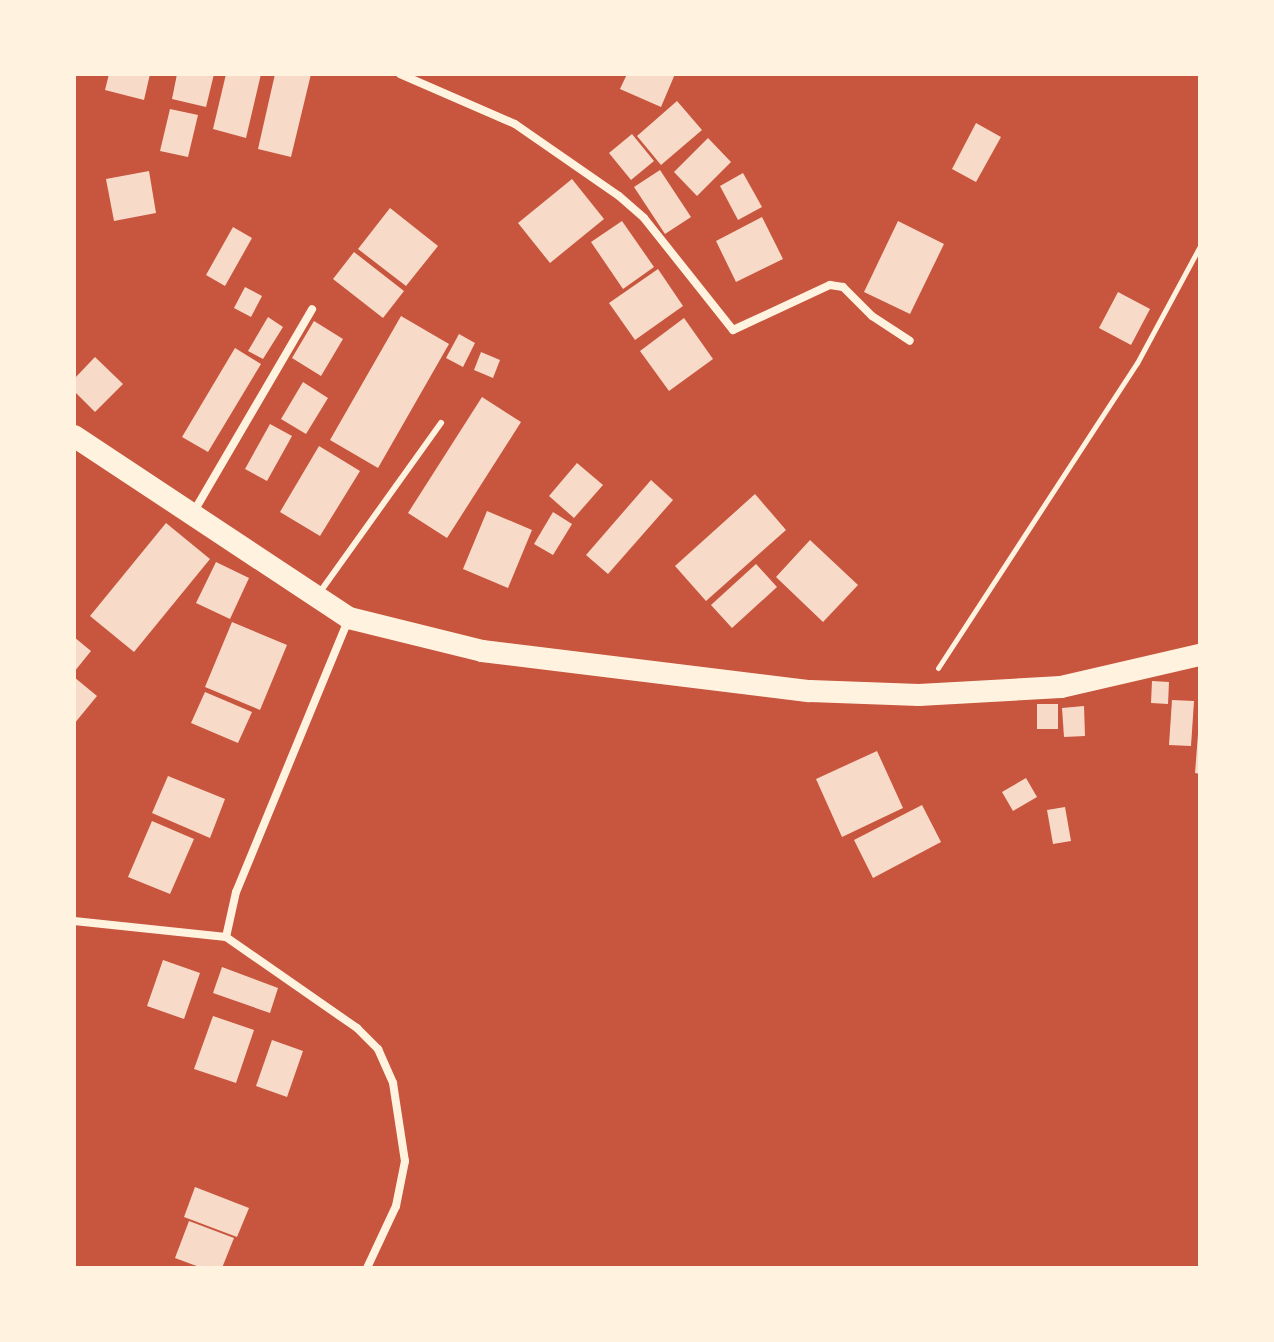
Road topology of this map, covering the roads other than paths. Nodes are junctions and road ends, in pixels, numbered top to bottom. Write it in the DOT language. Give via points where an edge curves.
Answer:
graph roads {
  1 [pos="400,74"];
  2 [pos="312,309"];
  3 [pos="910,341"];
  4 [pos="441,423"];
  5 [pos="74,436"];
  6 [pos="190,517"];
  7 [pos="316,598"];
  8 [pos="349,618"];
  9 [pos="1200,655"];
  10 [pos="74,921"];
  11 [pos="226,937"];
  12 [pos="367,1268"];
  1 -- 3 [label="street" via="515,124 619,196 644,218 733,330 830,285 843,287 872,316"];
  2 -- 6 [label="street"];
  4 -- 7 [label="lane"];
  5 -- 6 [label="highway"];
  6 -- 7 [label="highway"];
  7 -- 8 [label="highway"];
  8 -- 9 [label="highway" via="482,651 563,664 810,691 919,695 1061,687"];
  8 -- 11 [label="street" via="236,892"];
  10 -- 11 [label="street"];
  11 -- 12 [label="street" via="357,1028 378,1049 393,1083 405,1161 396,1206"];
}
